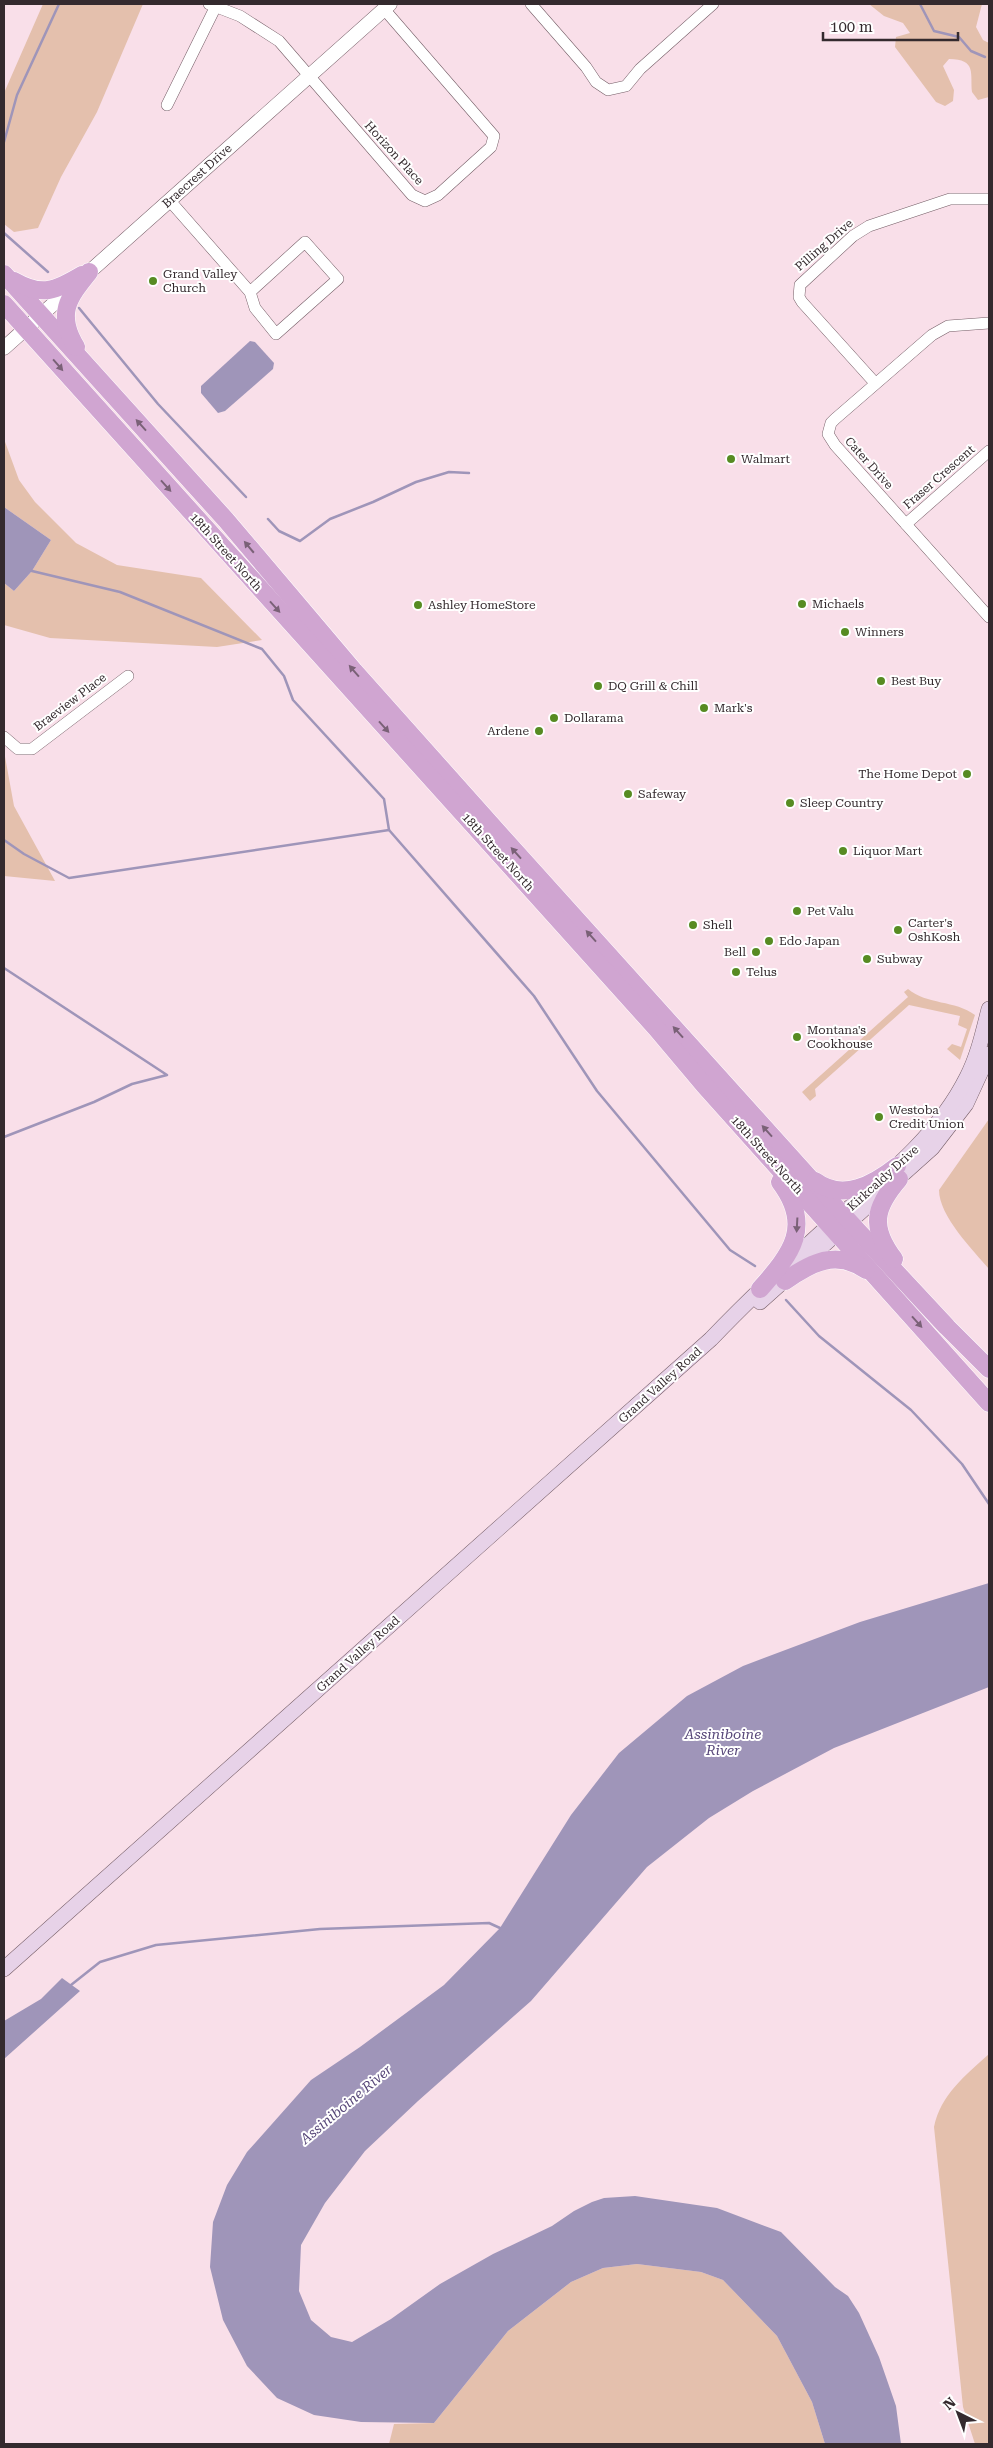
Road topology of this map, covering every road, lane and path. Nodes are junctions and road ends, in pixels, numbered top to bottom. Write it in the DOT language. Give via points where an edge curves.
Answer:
graph roads {
  1 [pos="531,4"];
  2 [pos="713,4"];
  3 [pos="212,5"];
  4 [pos="387,6"];
  5 [pos="308,76"];
  6 [pos="167,105"];
  7 [pos="989,199"];
  8 [pos="170,201"];
  9 [pos="89,272"];
  10 [pos="5,276"];
  11 [pos="250,292"];
  12 [pos="4,304"];
  13 [pos="41,315"];
  14 [pos="989,324"];
  15 [pos="26,328"];
  16 [pos="4,348"];
  17 [pos="91,370"];
  18 [pos="875,383"];
  19 [pos="77,388"];
  20 [pos="989,451"];
  21 [pos="226,520"];
  22 [pos="906,524"];
  23 [pos="210,534"];
  24 [pos="989,617"];
  25 [pos="128,676"];
  26 [pos="4,737"];
  27 [pos="989,1008"];
  28 [pos="989,1054"];
  29 [pos="704,1085"];
  30 [pos="800,1167"];
  31 [pos="898,1172"];
  32 [pos="840,1224"];
  33 [pos="785,1281"];
  34 [pos="884,1285"];
  35 [pos="760,1290"];
  36 [pos="938,1318"];
  37 [pos="711,1340"];
  38 [pos="989,1369"];
  39 [pos="989,1402"];
  40 [pos="4,1969"];
  1 -- 2 [label="street" via="586,66 596,82 608,90 626,86 640,69"];
  3 -- 5 [label="street" via="240,16 269,34"];
  3 -- 6 [label="street"];
  4 -- 5 [label="street, Braecrest Drive"];
  4 -- 5 [label="street, Horizon Place" via="494,136 491,147 438,195 425,201 412,195"];
  5 -- 8 [label="street, Braecrest Drive"];
  7 -- 18 [label="street, Pilling Drive" via="950,199 869,226 853,236 800,285 802,302"];
  8 -- 9 [label="street, Braecrest Drive"];
  8 -- 11 [label="street"];
  9 -- 10 [label="main road" via="65,285 41,292"];
  9 -- 13 [label="street, Braecrest Drive"];
  9 -- 17 [label="main road" via="75,289 65,312 71,338"];
  10 -- 13 [label="main road, 18th Street North"];
  11 -- 11 [label="street" via="305,242 338,279 276,334 256,308"];
  12 -- 15 [label="main road, 18th Street North"];
  13 -- 15 [label="street, Braecrest Drive"];
  13 -- 17 [label="main road, 18th Street North"];
  14 -- 18 [label="street, Cater Drive" via="948,326 932,335"];
  15 -- 16 [label="street, Braecrest Drive"];
  15 -- 19 [label="main road, 18th Street North, one-way"];
  17 -- 19 [label="street"];
  21 -- 17 [label="main road, 18th Street North, one-way"];
  18 -- 22 [label="street, Cater Drive" via="835,419 828,434"];
  19 -- 23 [label="main road, 18th Street North, one-way"];
  20 -- 22 [label="street, Fraser Crescent"];
  21 -- 23 [label="street"];
  30 -- 21 [label="main road, 18th Street North, one-way" via="421,747"];
  22 -- 24 [label="street, Cater Drive"];
  23 -- 29 [label="main road, 18th Street North, one-way" via="651,1022"];
  25 -- 26 [label="street, Braeview Place" via="32,749 18,749"];
  27 -- 31 [label="main road, Kirkcaldy Drive" via="978,1052 964,1084"];
  28 -- 31 [label="main road, Kirkcaldy Drive" via="972,1092 954,1121 932,1148"];
  29 -- 32 [label="main road, 18th Street North"];
  29 -- 35 [label="main road, one-way" via="730,1124 776,1176 794,1206 798,1224 794,1243 786,1259"];
  30 -- 31 [label="main road" via="823,1185 847,1190"];
  30 -- 32 [label="main road, 18th Street North"];
  31 -- 32 [label="main road, Kirkcaldy Drive"];
  31 -- 36 [label="main road" via="880,1208 879,1234"];
  32 -- 33 [label="main road, Grand Valley Road"];
  32 -- 34 [label="main road, 18th Street North"];
  32 -- 35 [label="main road, Grand Valley Road"];
  32 -- 36 [label="main road, 18th Street North"];
  33 -- 34 [label="main road" via="814,1262 835,1258 861,1266"];
  33 -- 37 [label="main road, Grand Valley Road"];
  34 -- 39 [label="main road, 18th Street North, one-way"];
  35 -- 37 [label="main road, Grand Valley Road"];
  36 -- 38 [label="main road, 18th Street North"];
  37 -- 40 [label="main road, Grand Valley Road"];
}
